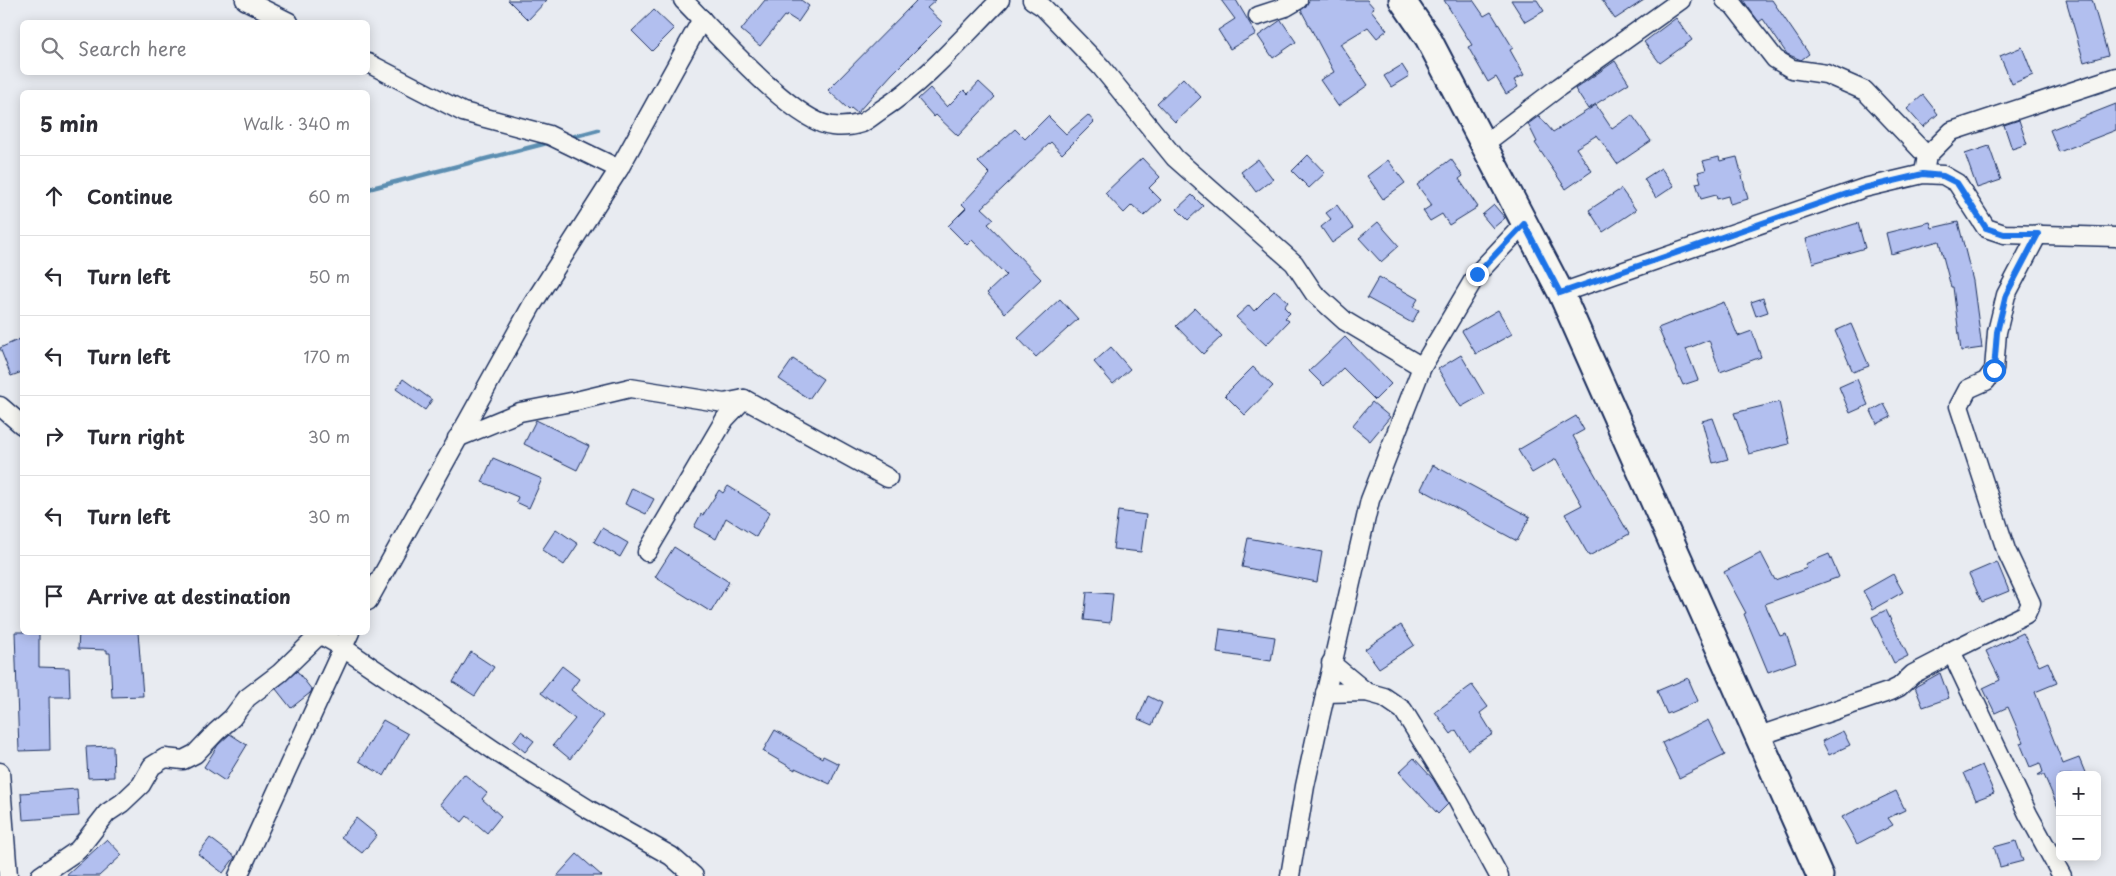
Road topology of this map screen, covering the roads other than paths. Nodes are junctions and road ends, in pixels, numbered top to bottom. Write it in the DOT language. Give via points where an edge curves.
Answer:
graph roads {
  1 [pos="245,0"];
  2 [pos="683,0"];
  3 [pos="1000,0"];
  4 [pos="1032,0"];
  5 [pos="1298,0"];
  6 [pos="1402,0"];
  7 [pos="1681,0"];
  8 [pos="1725,0"];
  9 [pos="1662,8"];
  10 [pos="1258,16"];
  11 [pos="702,19"];
  12 [pos="285,20"];
  13 [pos="370,64"];
  14 [pos="2116,77"];
  15 [pos="1484,144"];
  16 [pos="1927,156"];
  17 [pos="618,169"];
  18 [pos="1923,174"];
  19 [pos="1524,224"];
  20 [pos="2038,234"];
  21 [pos="2116,237"];
  22 [pos="1560,293"];
  23 [pos="1422,367"];
  24 [pos="744,399"];
  25 [pos="0,406"];
  26 [pos="20,423"];
  27 [pos="457,438"];
  28 [pos="888,478"];
  29 [pos="647,552"];
  30 [pos="370,597"];
  31 [pos="317,635"];
  32 [pos="323,635"];
  33 [pos="346,640"];
  34 [pos="1951,651"];
  35 [pos="1331,663"];
  36 [pos="1366,692"];
  37 [pos="1325,693"];
  38 [pos="1759,736"];
  39 [pos="0,772"];
  40 [pos="8,876"];
  41 [pos="40,876"];
  42 [pos="238,876"];
  43 [pos="694,876"];
  44 [pos="1290,876"];
  45 [pos="1498,876"];
  46 [pos="1820,876"];
  47 [pos="2062,876"];
  1 -- 12 [label="street"];
  2 -- 11 [label="street"];
  3 -- 11 [label="street" via="918,83 862,122 848,126 830,126 798,110 776,93"];
  4 -- 23 [label="street" via="1101,67 1174,158 1294,264 1314,293 1345,321"];
  5 -- 10 [label="street"];
  6 -- 15 [label="main road" via="1428,38"];
  7 -- 9 [label="street"];
  8 -- 16 [label="street" via="1733,5 1775,59 1792,69 1826,74 1865,91"];
  9 -- 15 [label="street"];
  11 -- 17 [label="street"];
  13 -- 17 [label="street" via="463,112 549,135"];
  14 -- 16 [label="street" via="1952,131"];
  15 -- 19 [label="main road"];
  16 -- 18 [label="street"];
  17 -- 27 [label="street" via="532,305"];
  18 -- 20 [label="street" via="1943,176 1957,183 1986,228 2004,234"];
  18 -- 22 [label="street" via="1864,188"];
  19 -- 22 [label="main road"];
  19 -- 23 [label="street" via="1477,274"];
  20 -- 21 [label="street"];
  20 -- 34 [label="street" via="2006,295 1997,332 1994,370 1986,381 1968,389 1959,406 2006,550 2031,603 2026,614"];
  22 -- 38 [label="main road"];
  23 -- 35 [label="street" via="1370,500"];
  24 -- 27 [label="street" via="724,403 630,388 520,412"];
  24 -- 28 [label="street"];
  24 -- 29 [label="street" via="725,420"];
  25 -- 26 [label="street"];
  27 -- 30 [label="street"];
  31 -- 41 [label="street" via="280,673 247,698 232,718 195,754 183,760 165,758 152,766 141,785 107,813 78,850"];
  32 -- 33 [label="street"];
  33 -- 42 [label="street"];
  33 -- 43 [label="street" via="494,751 671,856"];
  34 -- 38 [label="street" via="1891,691"];
  34 -- 47 [label="street" via="2028,814"];
  35 -- 36 [label="street"];
  35 -- 37 [label="street"];
  36 -- 37 [label="street"];
  36 -- 45 [label="street" via="1384,697 1403,710 1453,791"];
  37 -- 44 [label="street"];
  38 -- 46 [label="main road"];
  39 -- 40 [label="street"];
}
